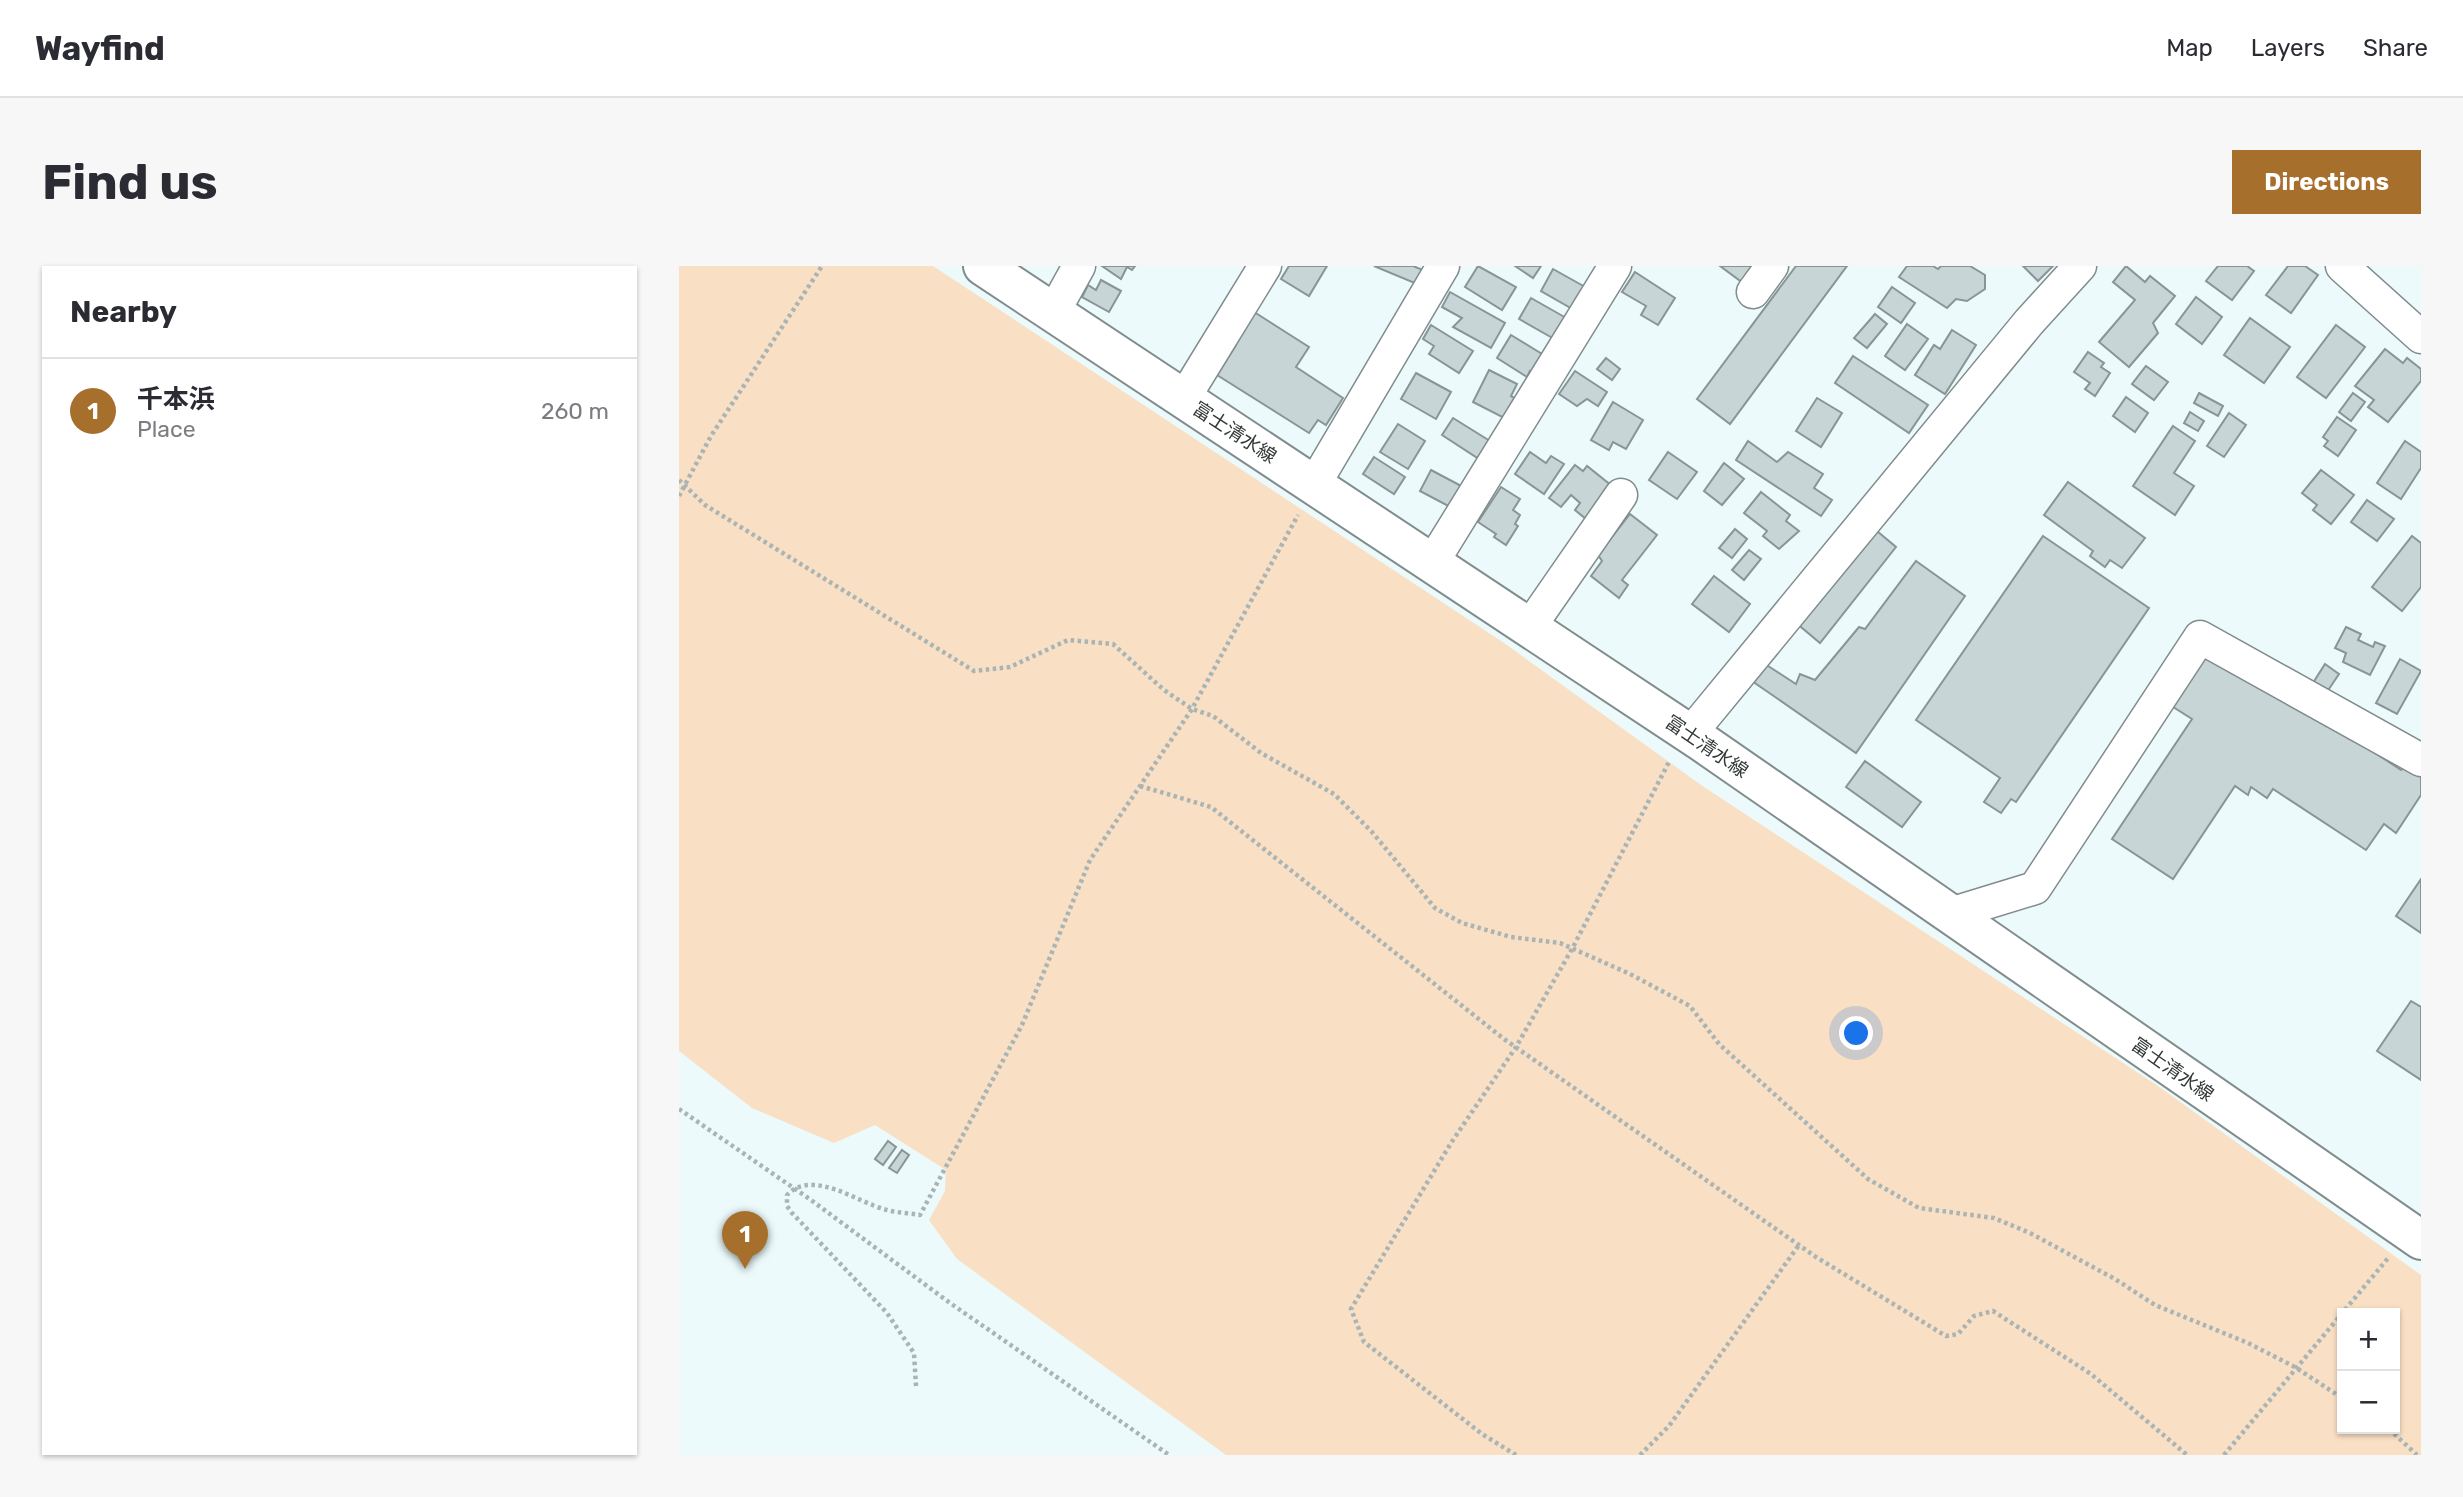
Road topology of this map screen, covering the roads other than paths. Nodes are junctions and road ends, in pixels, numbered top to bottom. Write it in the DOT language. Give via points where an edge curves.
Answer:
graph roads {
  1 [pos="983,266"];
  2 [pos="1079,266"];
  3 [pos="1265,266"];
  4 [pos="1443,266"];
  5 [pos="1615,266"];
  6 [pos="1772,266"];
  7 [pos="2080,266"];
  8 [pos="2342,266"];
  9 [pos="1753,292"];
  10 [pos="1053,313"];
  11 [pos="2421,337"];
  12 [pos="1184,398"];
  13 [pos="1315,483"];
  14 [pos="1621,495"];
  15 [pos="1432,563"];
  16 [pos="1529,628"];
  17 [pos="1690,734"];
  18 [pos="2421,760"];
  19 [pos="1951,914"];
  20 [pos="2416,1237"];
  1 -- 10 [label="main road, 富士清水線"];
  2 -- 10 [label="street"];
  3 -- 12 [label="street"];
  4 -- 13 [label="street"];
  5 -- 15 [label="street"];
  6 -- 9 [label="street"];
  7 -- 17 [label="street"];
  8 -- 11 [label="street"];
  10 -- 12 [label="main road, 富士清水線"];
  12 -- 13 [label="main road, 富士清水線"];
  13 -- 15 [label="main road, 富士清水線"];
  14 -- 16 [label="street"];
  15 -- 16 [label="main road, 富士清水線"];
  16 -- 17 [label="main road, 富士清水線"];
  17 -- 19 [label="main road, 富士清水線"];
  18 -- 19 [label="street" via="2200,637 2035,888"];
  19 -- 20 [label="main road, 富士清水線"];
}
